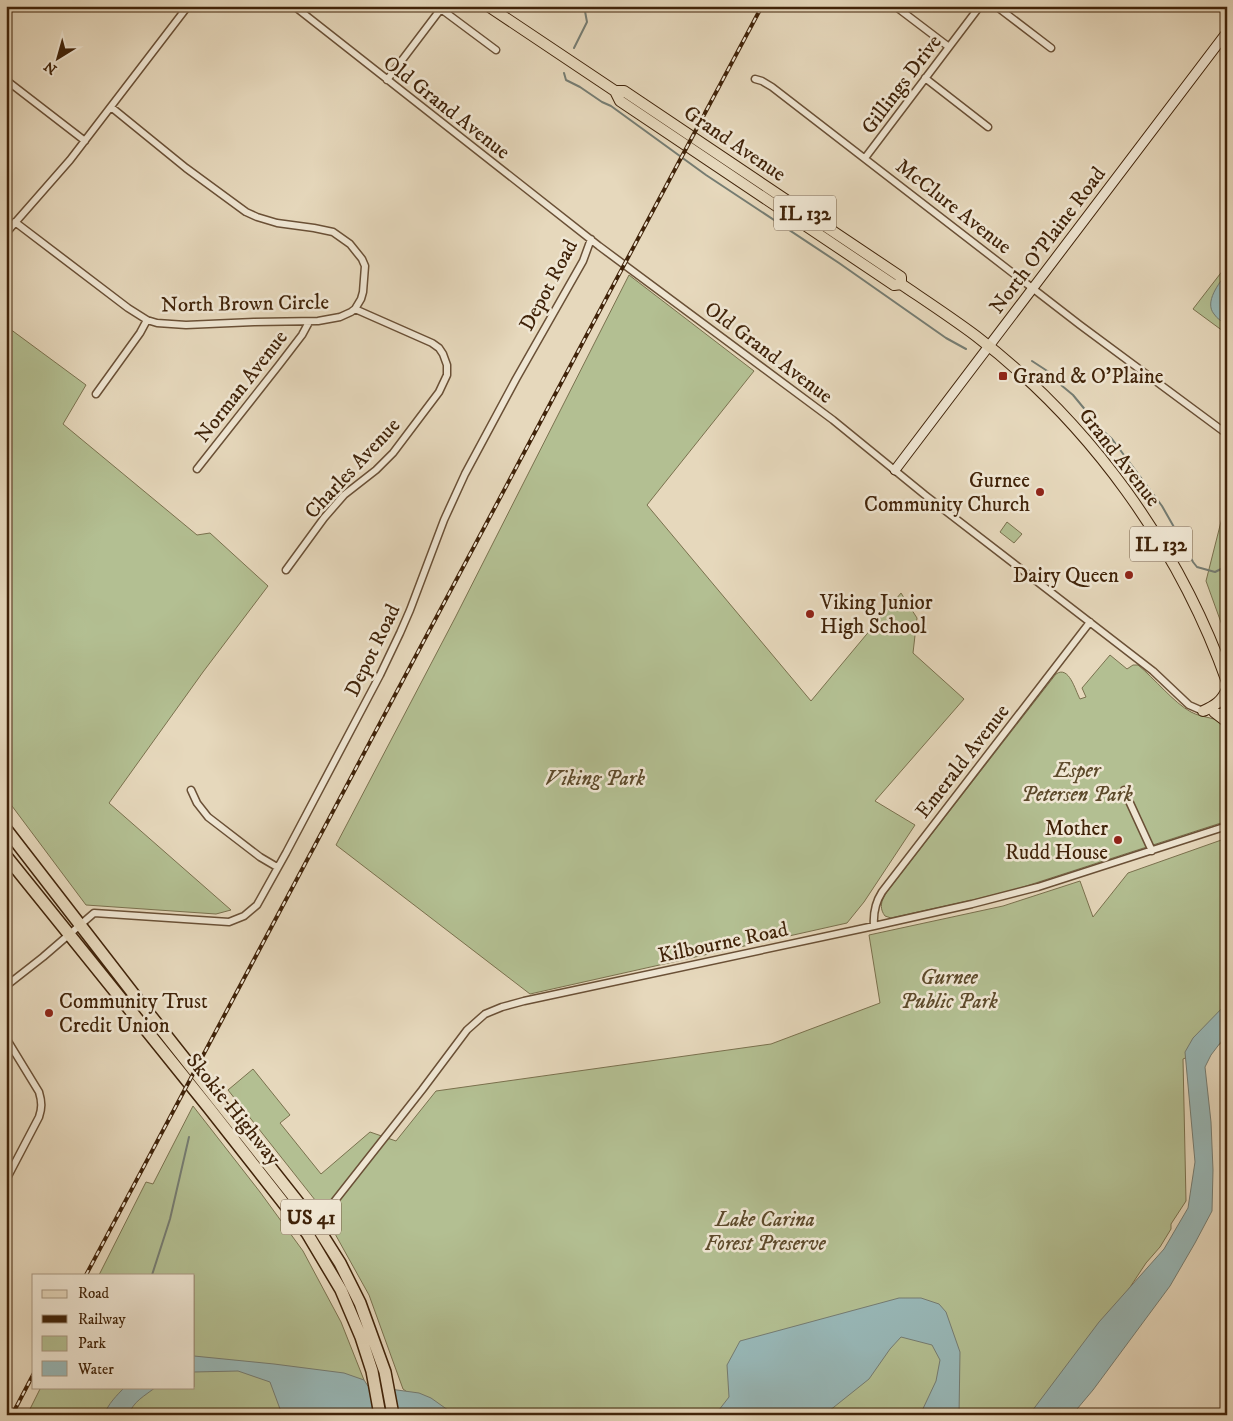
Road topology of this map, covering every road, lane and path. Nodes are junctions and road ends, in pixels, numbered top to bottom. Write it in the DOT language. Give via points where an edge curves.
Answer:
graph roads {
  1 [pos="188,6"];
  2 [pos="294,6"];
  3 [pos="488,6"];
  4 [pos="895,6"];
  5 [pos="980,6"];
  6 [pos="996,6"];
  7 [pos="442,7"];
  8 [pos="1227,32"];
  9 [pos="949,47"];
  10 [pos="1051,48"];
  11 [pos="496,50"];
  12 [pos="925,78"];
  13 [pos="755,79"];
  14 [pos="6,80"];
  15 [pos="387,80"];
  16 [pos="111,107"];
  17 [pos="988,127"];
  18 [pos="84,142"];
  19 [pos="865,158"];
  20 [pos="16,222"];
  21 [pos="6,233"];
  22 [pos="591,239"];
  23 [pos="1033,288"];
  24 [pos="355,309"];
  25 [pos="147,320"];
  26 [pos="309,322"];
  27 [pos="988,346"];
  28 [pos="96,394"];
  29 [pos="1227,434"];
  30 [pos="197,469"];
  31 [pos="895,470"];
  32 [pos="286,570"];
  33 [pos="1090,622"];
  34 [pos="1227,682"];
  35 [pos="1227,689"];
  36 [pos="1203,711"];
  37 [pos="1214,712"];
  38 [pos="1227,712"];
  39 [pos="1227,722"];
  40 [pos="191,790"];
  41 [pos="1124,790"];
  42 [pos="1227,826"];
  43 [pos="6,828"];
  44 [pos="1152,851"];
  45 [pos="6,856"];
  46 [pos="277,867"];
  47 [pos="80,924"];
  48 [pos="874,926"];
  49 [pos="69,934"];
  50 [pos="6,986"];
  51 [pos="6,1038"];
  52 [pos="6,1180"];
  53 [pos="316,1224"];
  54 [pos="307,1233"];
  55 [pos="380,1415"];
  56 [pos="393,1415"];
  1 -- 16 [label="street"];
  2 -- 15 [label="street, Old Grand Avenue"];
  3 -- 27 [label="main road, Grand Avenue / IL 132" via="615,92 624,91 901,277 900,284"];
  4 -- 9 [label="street"];
  5 -- 9 [label="street, Gillings Drive"];
  6 -- 10 [label="street"];
  7 -- 11 [label="street"];
  7 -- 15 [label="street"];
  8 -- 23 [label="street, North O'Plaine Road"];
  9 -- 12 [label="street, Gillings Drive"];
  12 -- 17 [label="street"];
  12 -- 19 [label="street, Gillings Drive"];
  13 -- 19 [label="street, McClure Avenue" via="772,87"];
  14 -- 18 [label="street"];
  15 -- 22 [label="street, Old Grand Avenue"];
  16 -- 18 [label="street"];
  16 -- 24 [label="street" via="246,212 277,223 324,229 342,237 362,258 365,266 363,292"];
  18 -- 20 [label="street"];
  19 -- 23 [label="street, McClure Avenue"];
  20 -- 21 [label="street"];
  20 -- 25 [label="street, North Brown Circle"];
  22 -- 31 [label="street, Old Grand Avenue"];
  22 -- 46 [label="street, Depot Road" via="583,260 465,474 396,641"];
  23 -- 27 [label="street, North O'Plaine Road"];
  23 -- 29 [label="street, McClure Avenue"];
  24 -- 26 [label="street, North Brown Circle" via="340,317"];
  24 -- 32 [label="street, Charles Avenue" via="439,348 446,359 445,381 393,453 344,495"];
  25 -- 26 [label="street, North Brown Circle" via="186,325"];
  25 -- 28 [label="street"];
  26 -- 30 [label="street, Norman Avenue"];
  27 -- 31 [label="street, North O'Plaine Road"];
  27 -- 34 [label="main road, Grand Avenue / IL 132" via="1060,413 1125,490 1182,580"];
  31 -- 33 [label="street, Old Grand Avenue"];
  33 -- 36 [label="street, Old Grand Avenue" via="1189,705"];
  33 -- 48 [label="street, Emerald Avenue" via="882,892 874,908"];
  35 -- 36 [label="main road" via="1219,703"];
  36 -- 37 [label="street, Old Grand Avenue"];
  37 -- 38 [label="street, Old Grand Avenue"];
  37 -- 39 [label="main road"];
  40 -- 46 [label="street" via="208,816"];
  41 -- 44 [label="street"];
  42 -- 44 [label="street, Kilbourne Road"];
  43 -- 47 [label="highway, Skokie Highway / US 41"];
  44 -- 48 [label="street, Kilbourne Road" via="1038,887"];
  45 -- 49 [label="highway, Skokie Highway / US 41"];
  46 -- 47 [label="street, Depot Road" via="257,905 238,920 94,913"];
  47 -- 49 [label="street, Depot Road"];
  47 -- 53 [label="highway, Skokie Highway / US 41"];
  48 -- 53 [label="street, Kilbourne Road" via="524,1001 485,1014 467,1030"];
  49 -- 50 [label="street, Depot Road"];
  49 -- 54 [label="highway, Skokie Highway / US 41"];
  51 -- 52 [label="street" via="42,1101 39,1117"];
  53 -- 54 [label="street, Kilbourne Road"];
  53 -- 56 [label="highway, Skokie Highway / US 41" via="360,1303 385,1372"];
  54 -- 55 [label="highway, Skokie Highway / US 41" via="348,1306 361,1337"];
}
